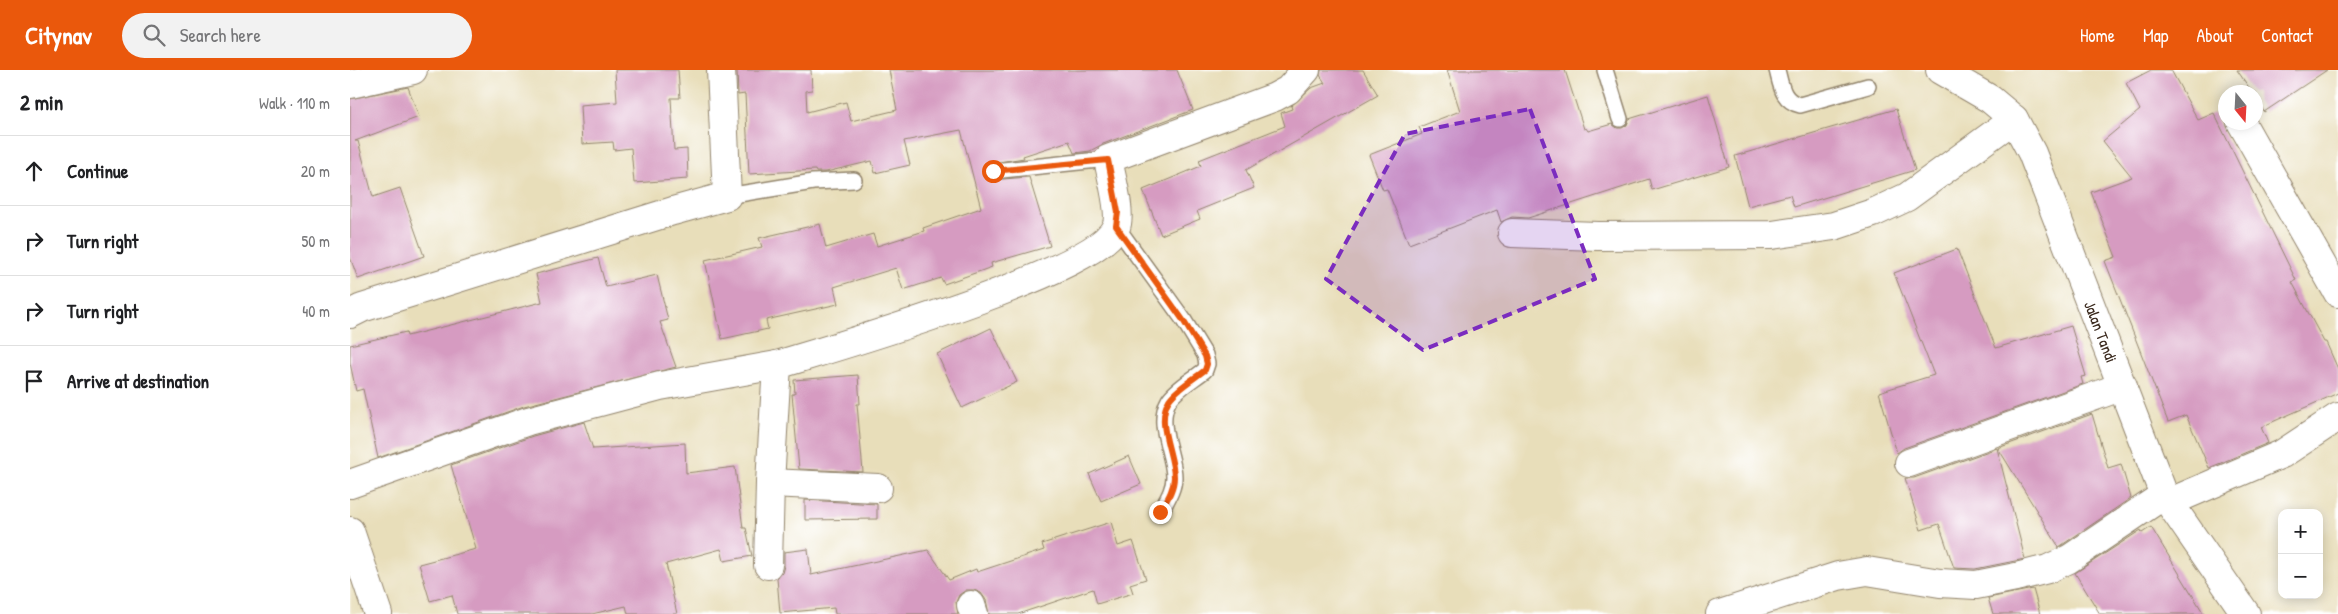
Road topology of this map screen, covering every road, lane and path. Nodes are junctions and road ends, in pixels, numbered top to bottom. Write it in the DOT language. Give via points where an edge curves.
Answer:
graph roads {
  1 [pos="413,70"];
  2 [pos="721,70"];
  3 [pos="1306,70"];
  4 [pos="1605,70"];
  5 [pos="1777,70"];
  6 [pos="1940,70"];
  7 [pos="350,84"];
  8 [pos="1868,86"];
  9 [pos="1620,119"];
  10 [pos="2014,119"];
  11 [pos="2245,130"];
  12 [pos="1108,160"];
  13 [pos="993,171"];
  14 [pos="854,180"];
  15 [pos="727,196"];
  16 [pos="1116,226"];
  17 [pos="1512,234"];
  18 [pos="2338,293"];
  19 [pos="350,314"];
  20 [pos="776,365"];
  21 [pos="2122,386"];
  22 [pos="2338,417"];
  23 [pos="1909,463"];
  24 [pos="770,483"];
  25 [pos="350,484"];
  26 [pos="878,488"];
  27 [pos="2167,498"];
  28 [pos="1160,512"];
  29 [pos="350,531"];
  30 [pos="768,565"];
  31 [pos="378,614"];
  32 [pos="1720,614"];
  33 [pos="2246,614"];
  1 -- 7 [label="street"];
  2 -- 15 [label="street"];
  3 -- 12 [label="street" via="1288,90 1275,97"];
  4 -- 9 [label="lane"];
  5 -- 8 [label="lane" via="1785,97 1800,105"];
  6 -- 10 [label="street, Jalan Tandi" via="1990,99"];
  10 -- 17 [label="street" via="1907,197 1834,226 1772,235"];
  10 -- 21 [label="street, Jalan Tandi" via="2032,153"];
  11 -- 18 [label="street"];
  12 -- 13 [label="lane"];
  12 -- 16 [label="street" via="1118,212"];
  14 -- 15 [label="lane" via="813,182"];
  15 -- 19 [label="street"];
  16 -- 20 [label="street" via="1107,239 1085,253 978,300"];
  16 -- 28 [label="lane" via="1183,320 1207,364 1205,370 1169,400 1164,414 1174,476 1172,489"];
  20 -- 24 [label="street"];
  20 -- 25 [label="street" via="660,386 528,421"];
  21 -- 23 [label="street"];
  21 -- 27 [label="street, Jalan Tandi"];
  22 -- 27 [label="street" via="2282,454"];
  24 -- 26 [label="street"];
  24 -- 30 [label="street"];
  27 -- 32 [label="street" via="2069,559 2016,578 1976,585 1940,583 1868,571 1838,576"];
  27 -- 33 [label="street, Jalan Tandi"];
  29 -- 31 [label="street"];
}
